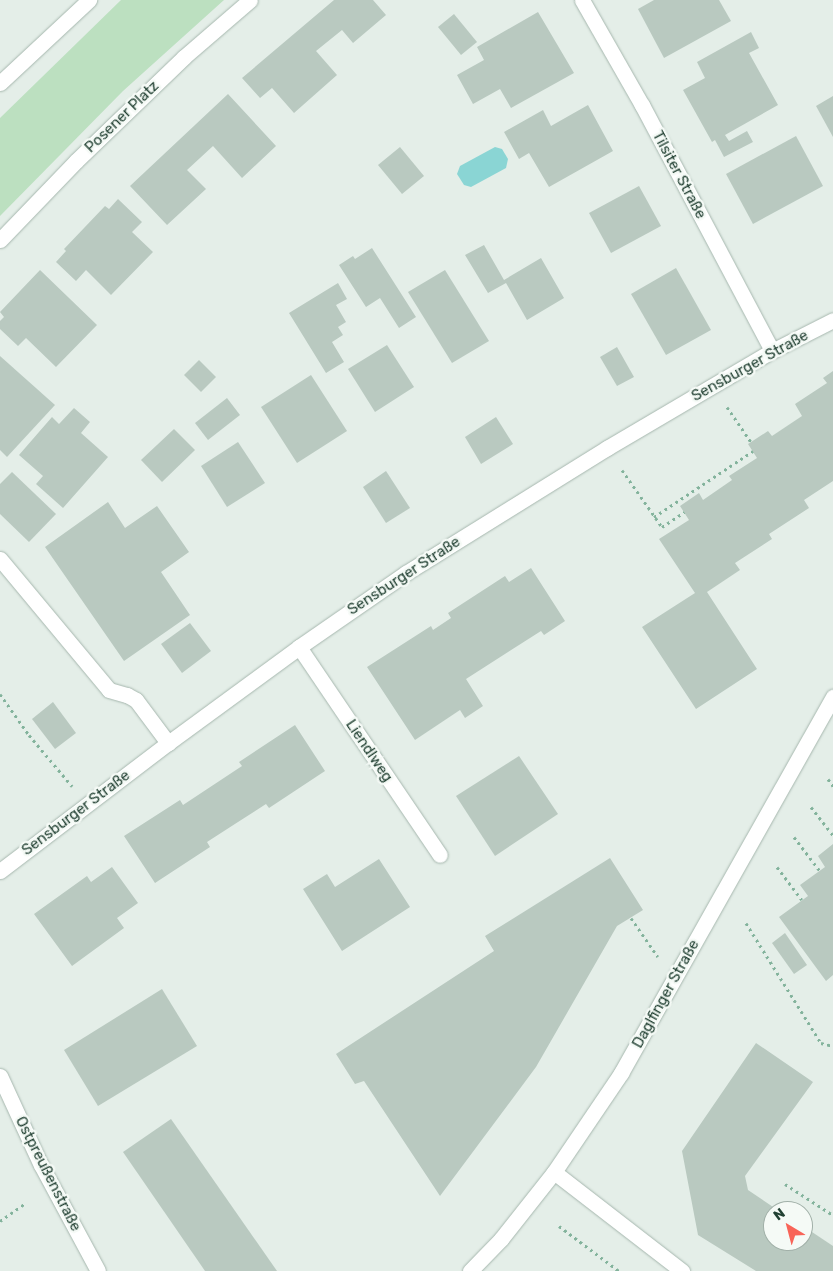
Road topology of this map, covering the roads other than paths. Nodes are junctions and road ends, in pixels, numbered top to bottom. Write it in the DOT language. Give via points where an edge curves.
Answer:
graph roads {
  1 [pos="89,0"];
  2 [pos="250,0"];
  3 [pos="582,0"];
  4 [pos="0,83"];
  5 [pos="0,240"];
  6 [pos="833,320"];
  7 [pos="772,352"];
  8 [pos="0,559"];
  9 [pos="299,647"];
  10 [pos="833,697"];
  11 [pos="168,743"];
  12 [pos="440,855"];
  13 [pos="0,871"];
  14 [pos="0,1076"];
  15 [pos="554,1172"];
  16 [pos="98,1271"];
  17 [pos="470,1271"];
  18 [pos="682,1271"];
  1 -- 4 [label="street"];
  2 -- 5 [label="street, Posener Platz" via="184,57 90,147"];
  3 -- 7 [label="street, Tilsiter Straße" via="642,105"];
  6 -- 7 [label="street, Sensburger Straße"];
  7 -- 9 [label="street, Sensburger Straße" via="607,448 406,573"];
  8 -- 11 [label="street" via="109,690 136,700"];
  9 -- 11 [label="street, Sensburger Straße"];
  9 -- 12 [label="street, Liendlweg"];
  10 -- 15 [label="street, Daglfinger Straße" via="621,1073"];
  11 -- 13 [label="street, Sensburger Straße"];
  14 -- 16 [label="street, Ostpreußenstraße" via="41,1165"];
  15 -- 17 [label="street, Daglfinger Straße"];
  15 -- 18 [label="street"];
}
